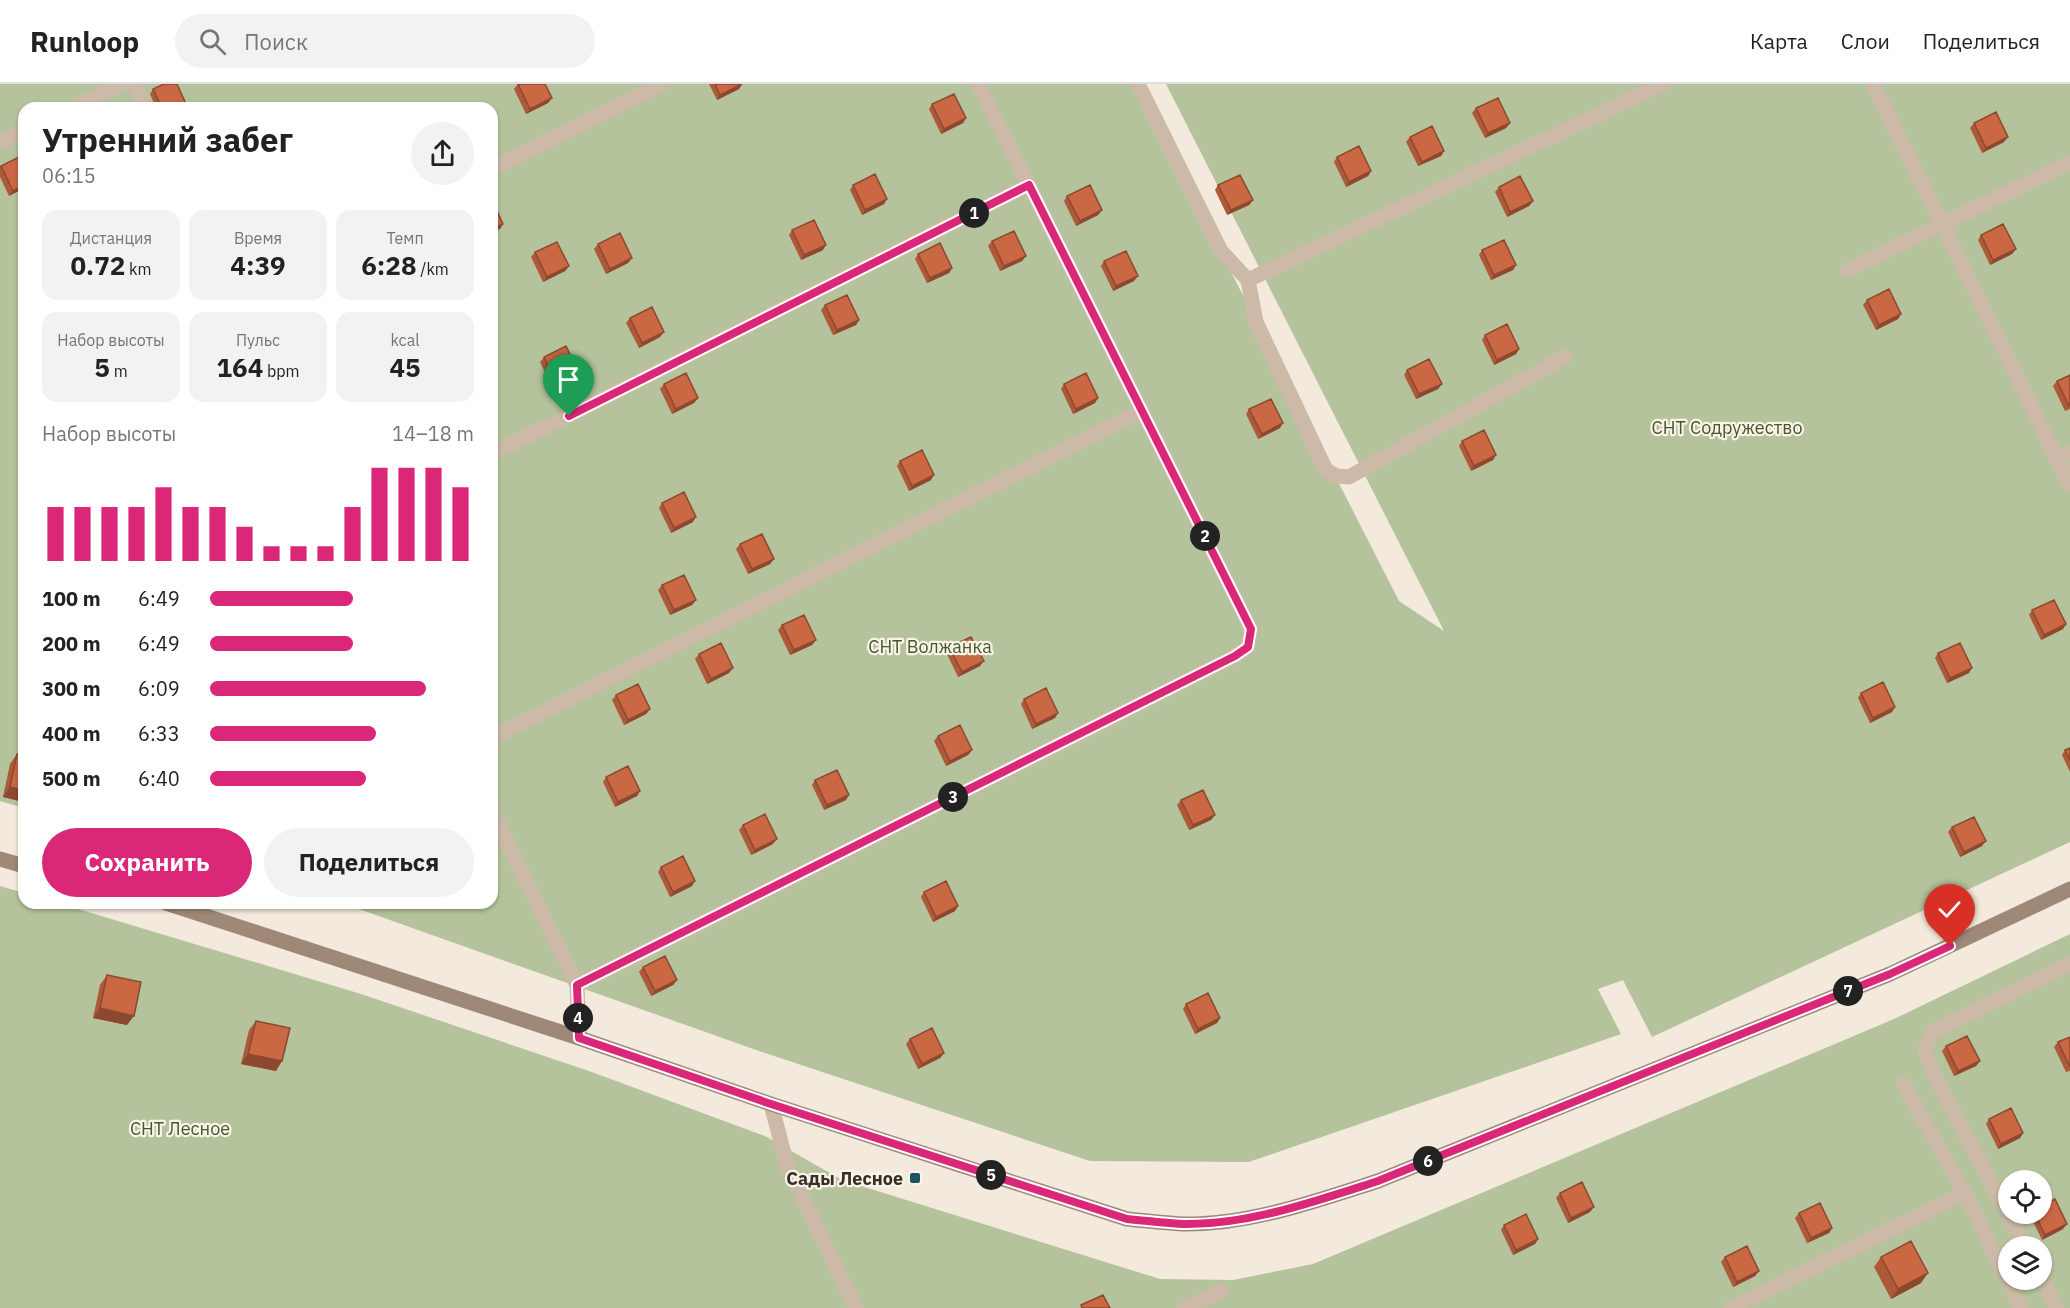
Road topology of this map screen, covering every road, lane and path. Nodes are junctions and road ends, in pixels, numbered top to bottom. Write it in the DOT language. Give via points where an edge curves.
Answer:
graph roads {
  1 [pos="122,84"];
  2 [pos="134,84"];
  3 [pos="662,84"];
  4 [pos="978,84"];
  5 [pos="1138,84"];
  6 [pos="1663,84"];
  7 [pos="1873,84"];
  8 [pos="84,102"];
  9 [pos="143,102"];
  10 [pos="18,134"];
  11 [pos="0,143"];
  12 [pos="2070,162"];
  13 [pos="498,166"];
  14 [pos="1029,185"];
  15 [pos="1944,225"];
  16 [pos="1848,270"];
  17 [pos="1248,280"];
  18 [pos="1565,357"];
  19 [pos="1143,410"];
  20 [pos="498,451"];
  21 [pos="2064,456"];
  22 [pos="2070,485"];
  23 [pos="498,735"];
  24 [pos="498,824"];
  25 [pos="0,860"];
  26 [pos="18,864"];
  27 [pos="2070,888"];
  28 [pos="184,909"];
  29 [pos="2070,964"];
  30 [pos="577,985"];
  31 [pos="579,1038"];
  32 [pos="1903,1084"];
  33 [pos="771,1104"];
  34 [pos="1965,1193"];
  35 [pos="2020,1236"];
  36 [pos="2048,1290"];
  37 [pos="1221,1291"];
  38 [pos="856,1308"];
  39 [pos="1184,1308"];
  40 [pos="1731,1308"];
  41 [pos="2021,1308"];
  42 [pos="2057,1308"];
  1 -- 8 [label="street"];
  2 -- 9 [label="street"];
  3 -- 13 [label="street"];
  4 -- 14 [label="street"];
  5 -- 17 [label="street" via="1221,251"];
  6 -- 17 [label="street"];
  7 -- 15 [label="street"];
  10 -- 11 [label="street"];
  12 -- 15 [label="street"];
  14 -- 19 [label="street"];
  14 -- 20 [label="street"];
  15 -- 16 [label="street"];
  15 -- 21 [label="street"];
  17 -- 18 [label="street" via="1256,322 1326,470 1336,477 1349,477"];
  19 -- 23 [label="street"];
  19 -- 30 [label="street" via="1251,629 1248,647"];
  21 -- 22 [label="street"];
  24 -- 30 [label="street"];
  25 -- 26 [label="street"];
  27 -- 33 [label="street" via="1890,974 1378,1181 1310,1203 1248,1217 1185,1224 1127,1219"];
  28 -- 31 [label="street"];
  29 -- 35 [label="street" via="1932,1032 1925,1051"];
  30 -- 31 [label="street"];
  31 -- 33 [label="street"];
  32 -- 34 [label="street"];
  33 -- 38 [label="street" via="787,1165"];
  34 -- 40 [label="street"];
  34 -- 41 [label="street"];
  36 -- 42 [label="street"];
  37 -- 39 [label="street"];
}
